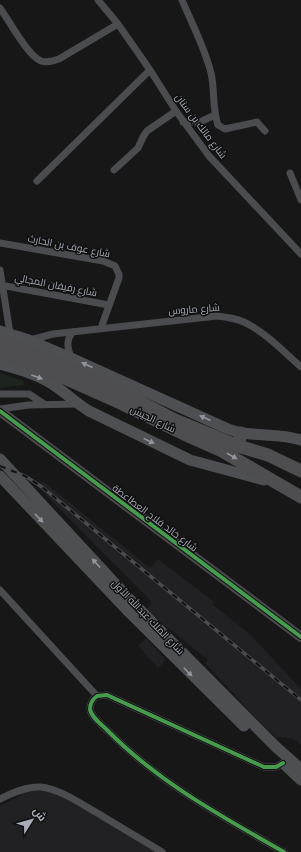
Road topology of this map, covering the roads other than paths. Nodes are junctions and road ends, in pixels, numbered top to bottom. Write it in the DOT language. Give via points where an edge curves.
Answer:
graph roads {
  1 [pos="98,0"];
  2 [pos="182,0"];
  3 [pos="0,8"];
  4 [pos="118,24"];
  5 [pos="150,70"];
  6 [pos="176,111"];
  7 [pos="215,115"];
  8 [pos="183,122"];
  9 [pos="265,131"];
  10 [pos="114,170"];
  11 [pos="290,173"];
  12 [pos="37,181"];
  13 [pos="301,200"];
  14 [pos="0,244"];
  15 [pos="301,254"];
  16 [pos="0,270"];
  17 [pos="1,285"];
  18 [pos="109,305"];
  19 [pos="101,328"];
  20 [pos="72,332"];
  21 [pos="3,335"];
  22 [pos="29,340"];
  23 [pos="0,353"];
  24 [pos="71,358"];
  25 [pos="0,364"];
  26 [pos="301,367"];
  27 [pos="0,394"];
  28 [pos="44,404"];
  29 [pos="77,404"];
  30 [pos="0,410"];
  31 [pos="240,439"];
  32 [pos="301,440"];
  33 [pos="0,459"];
  34 [pos="301,471"];
  35 [pos="0,476"];
  36 [pos="277,484"];
  37 [pos="301,497"];
  38 [pos="0,590"];
  39 [pos="301,637"];
  40 [pos="97,696"];
  41 [pos="286,761"];
  42 [pos="301,770"];
  43 [pos="301,780"];
  44 [pos="0,799"];
  45 [pos="162,852"];
  46 [pos="284,852"];
  1 -- 4 [label="street, شارع مالك بن سنان"];
  2 -- 7 [label="street" via="211,71"];
  3 -- 4 [label="street" via="26,47 41,61 51,62 59,59"];
  4 -- 5 [label="street, شارع مالك بن سنان"];
  5 -- 6 [label="street, شارع مالك بن سنان"];
  5 -- 12 [label="street"];
  6 -- 8 [label="street, شارع مالك بن سنان"];
  6 -- 10 [label="street" via="147,131 138,148"];
  7 -- 8 [label="street" via="200,122"];
  7 -- 9 [label="street" via="221,128 255,121"];
  8 -- 15 [label="street, شارع مالك بن سنان" via="209,156"];
  11 -- 13 [label="street"];
  14 -- 18 [label="street, شارع عوف بن الحارث" via="112,263 118,269 119,278"];
  16 -- 17 [label="street"];
  17 -- 18 [label="street, شارع رفيفان المجالي"];
  17 -- 21 [label="street"];
  18 -- 19 [label="street, شارع عوف بن الحارث"];
  19 -- 20 [label="street, شارع ماروس"];
  19 -- 26 [label="street, شارع ماروس" via="201,317 233,318 256,329"];
  20 -- 22 [label="street, شارع ماروس"];
  20 -- 24 [label="street" via="67,344"];
  21 -- 22 [label="main road"];
  21 -- 31 [label="highway, شارع الجيش" via="175,420"];
  22 -- 24 [label="main road"];
  23 -- 36 [label="highway, شارع الجيش, one-way" via="114,400 232,456"];
  31 -- 24 [label="main road, one-way" via="223,427"];
  25 -- 29 [label="main road, one-way" via="45,380"];
  27 -- 28 [label="street" via="29,394"];
  28 -- 29 [label="street"];
  28 -- 30 [label="street"];
  29 -- 36 [label="main road, one-way" via="184,458"];
  30 -- 39 [label="street, شارع خالد فلاح العطاعطة" via="22,434"];
  31 -- 32 [label="main road" via="284,435"];
  31 -- 34 [label="highway, شارع الجيش"];
  41 -- 33 [label="main road, شارع الملك عبدالله الأول, one-way" via="134,604"];
  35 -- 41 [label="main road, شارع الملك عبدالله الأول, one-way" via="127,610"];
  36 -- 37 [label="highway, شارع الجيش"];
  38 -- 40 [label="street"];
  40 -- 41 [label="street" via="112,697 264,767 276,767"];
  40 -- 46 [label="street" via="91,704 92,714 154,773 217,814"];
  41 -- 42 [label="main road, شارع الملك عبدالله الأول"];
  41 -- 43 [label="main road, شارع الملك عبدالله الأول"];
  44 -- 45 [label="street" via="29,788 53,790"];
}
